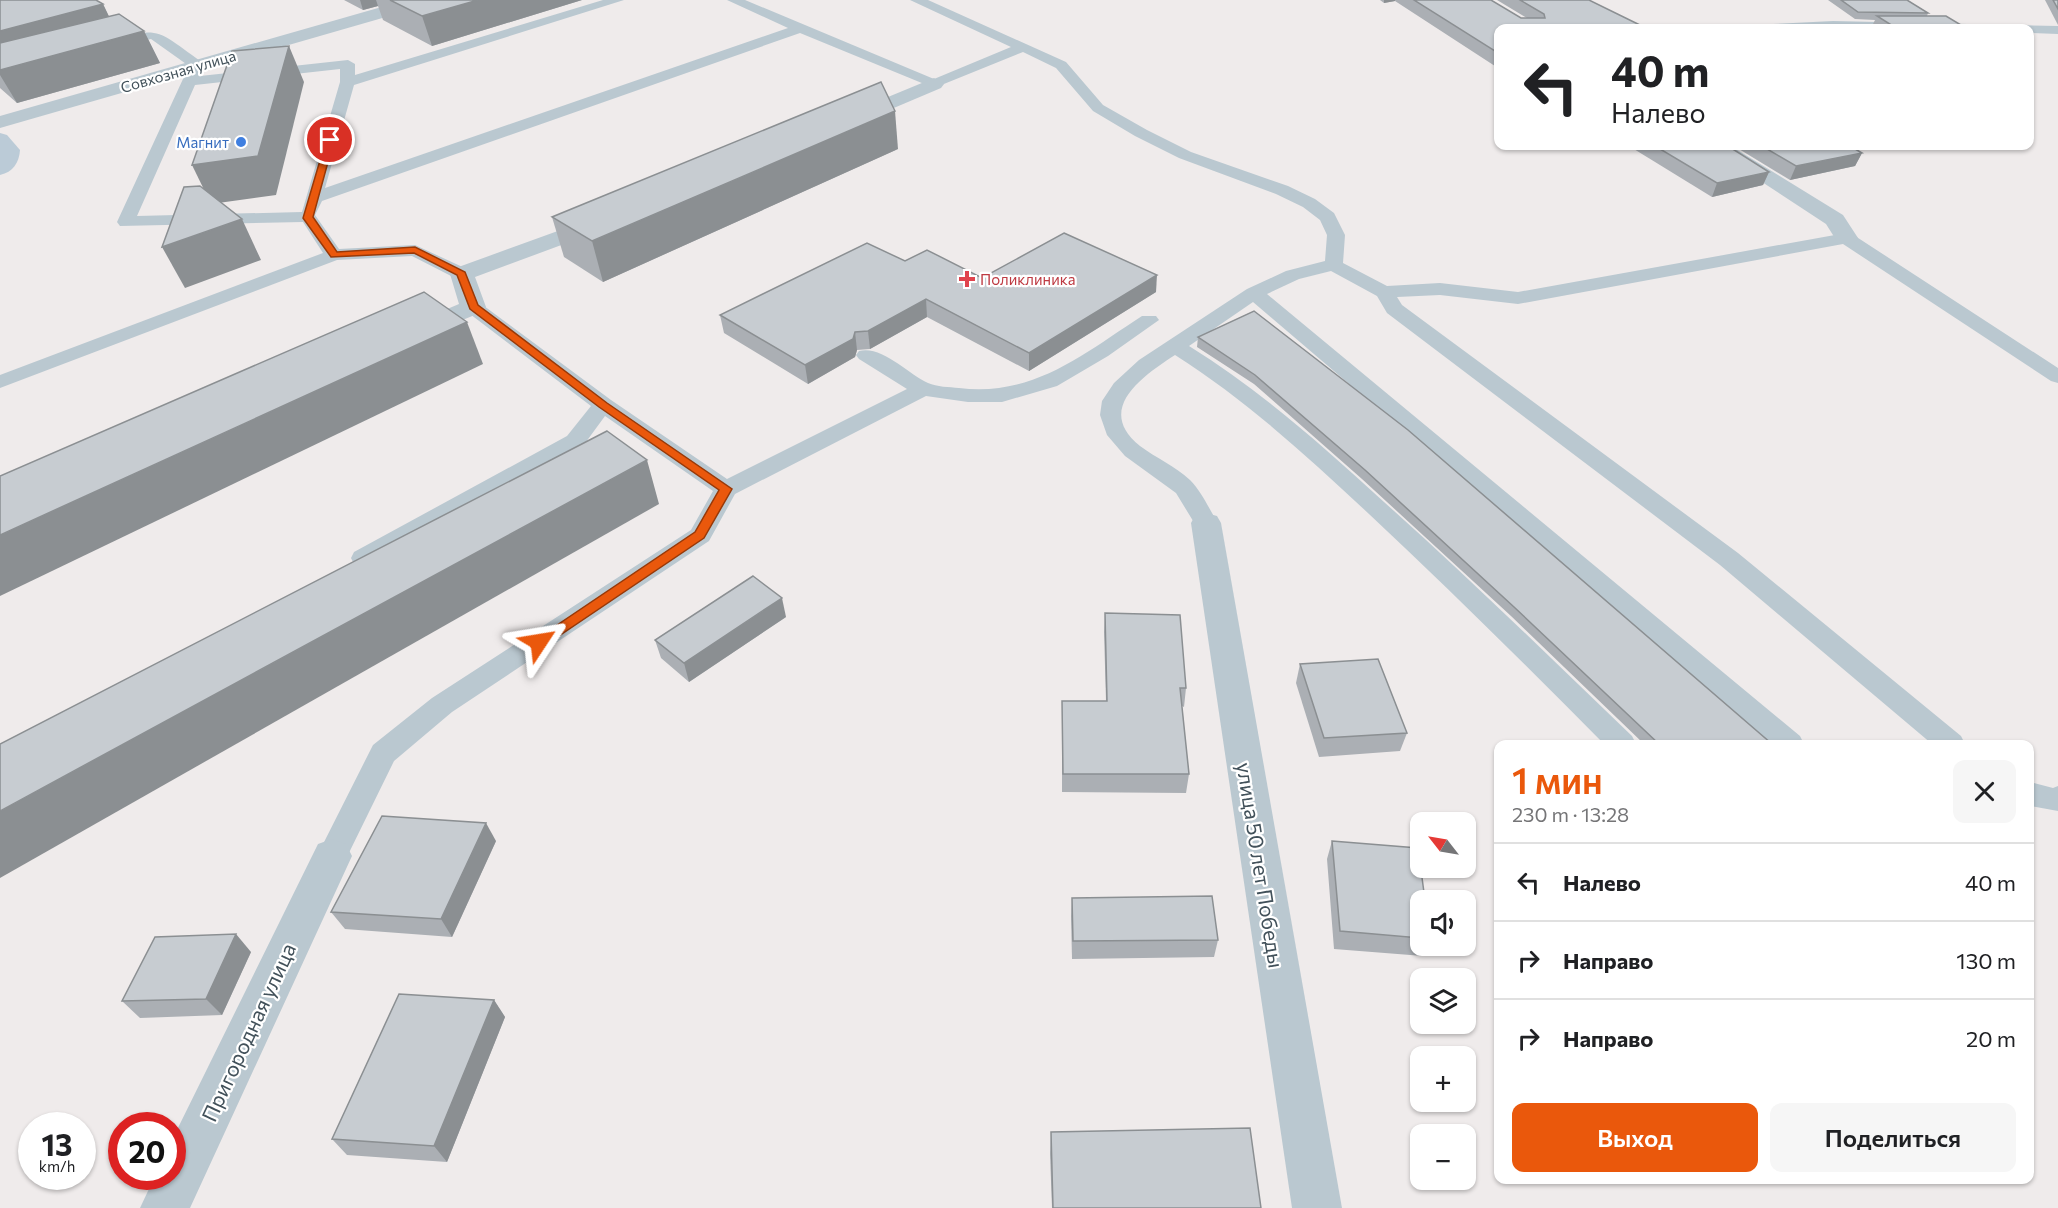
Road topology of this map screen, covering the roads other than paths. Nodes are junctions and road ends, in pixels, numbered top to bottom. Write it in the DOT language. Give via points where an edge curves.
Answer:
graph roads {
  1 [pos="424,0"];
  2 [pos="617,0"];
  3 [pos="734,0"];
  4 [pos="917,0"];
  5 [pos="801,28"];
  6 [pos="2034,29"];
  7 [pos="2058,30"];
  8 [pos="99,47"];
  9 [pos="1023,47"];
  10 [pos="193,73"];
  11 [pos="347,82"];
  12 [pos="934,84"];
  13 [pos="0,122"];
  14 [pos="825,129"];
  15 [pos="0,140"];
  16 [pos="1723,150"];
  17 [pos="0,169"];
  18 [pos="313,198"];
  19 [pos="628,211"];
  20 [pos="308,218"];
  21 [pos="1846,238"];
  22 [pos="334,255"];
  23 [pos="1334,265"];
  24 [pos="462,274"];
  25 [pos="1384,292"];
  26 [pos="1254,293"];
  27 [pos="473,307"];
  28 [pos="1149,320"];
  29 [pos="398,339"];
  30 [pos="1175,346"];
  31 [pos="866,355"];
  32 [pos="2058,377"];
  33 [pos="0,382"];
  34 [pos="922,389"];
  35 [pos="603,405"];
  36 [pos="726,489"];
  37 [pos="1206,523"];
  38 [pos="345,568"];
  39 [pos="1618,740"];
  40 [pos="1785,740"];
  41 [pos="1946,740"];
  42 [pos="2034,795"];
  43 [pos="2058,798"];
  44 [pos="332,855"];
  45 [pos="165,1208"];
  46 [pos="1317,1208"];
  1 -- 10 [label="street, Совхозная улица"];
  2 -- 11 [label="lane"];
  3 -- 5 [label="lane"];
  4 -- 9 [label="lane"];
  5 -- 12 [label="lane"];
  5 -- 18 [label="lane"];
  6 -- 7 [label="lane"];
  8 -- 10 [label="lane" via="154,35"];
  9 -- 12 [label="lane"];
  9 -- 23 [label="lane" via="1061,65 1098,108 1141,133 1185,155 1282,190 1328,216 1336,235"];
  10 -- 11 [label="lane" via="348,64"];
  10 -- 13 [label="street, Совхозная улица"];
  10 -- 20 [label="lane" via="126,222"];
  11 -- 18 [label="lane"];
  12 -- 14 [label="street"];
  15 -- 17 [label="street" via="10,150 9,160"];
  16 -- 21 [label="street" via="1835,220"];
  18 -- 20 [label="lane"];
  19 -- 24 [label="street"];
  20 -- 22 [label="lane"];
  21 -- 25 [label="lane" via="1518,298 1440,289"];
  21 -- 32 [label="lane"];
  22 -- 24 [label="lane" via="415,250"];
  22 -- 33 [label="lane"];
  23 -- 25 [label="lane"];
  23 -- 26 [label="lane" via="1303,270"];
  24 -- 27 [label="street"];
  25 -- 41 [label="lane" via="1394,309 1729,559"];
  26 -- 30 [label="lane"];
  26 -- 40 [label="lane"];
  27 -- 29 [label="street"];
  27 -- 35 [label="lane"];
  28 -- 34 [label="lane" via="1046,384 1011,394 962,396"];
  30 -- 37 [label="lane" via="1138,369 1119,387 1110,409 1114,431 1128,447 1182,485"];
  30 -- 39 [label="lane" via="1229,380 1318,454 1461,585"];
  31 -- 34 [label="lane"];
  34 -- 36 [label="lane"];
  35 -- 36 [label="lane"];
  35 -- 38 [label="lane" via="575,441"];
  36 -- 44 [label="lane" via="700,535 442,705 383,753"];
  37 -- 46 [label="street, улица 50 лет Победы"];
  42 -- 43 [label="lane"];
  44 -- 45 [label="street, Пригородная улица"];
}
